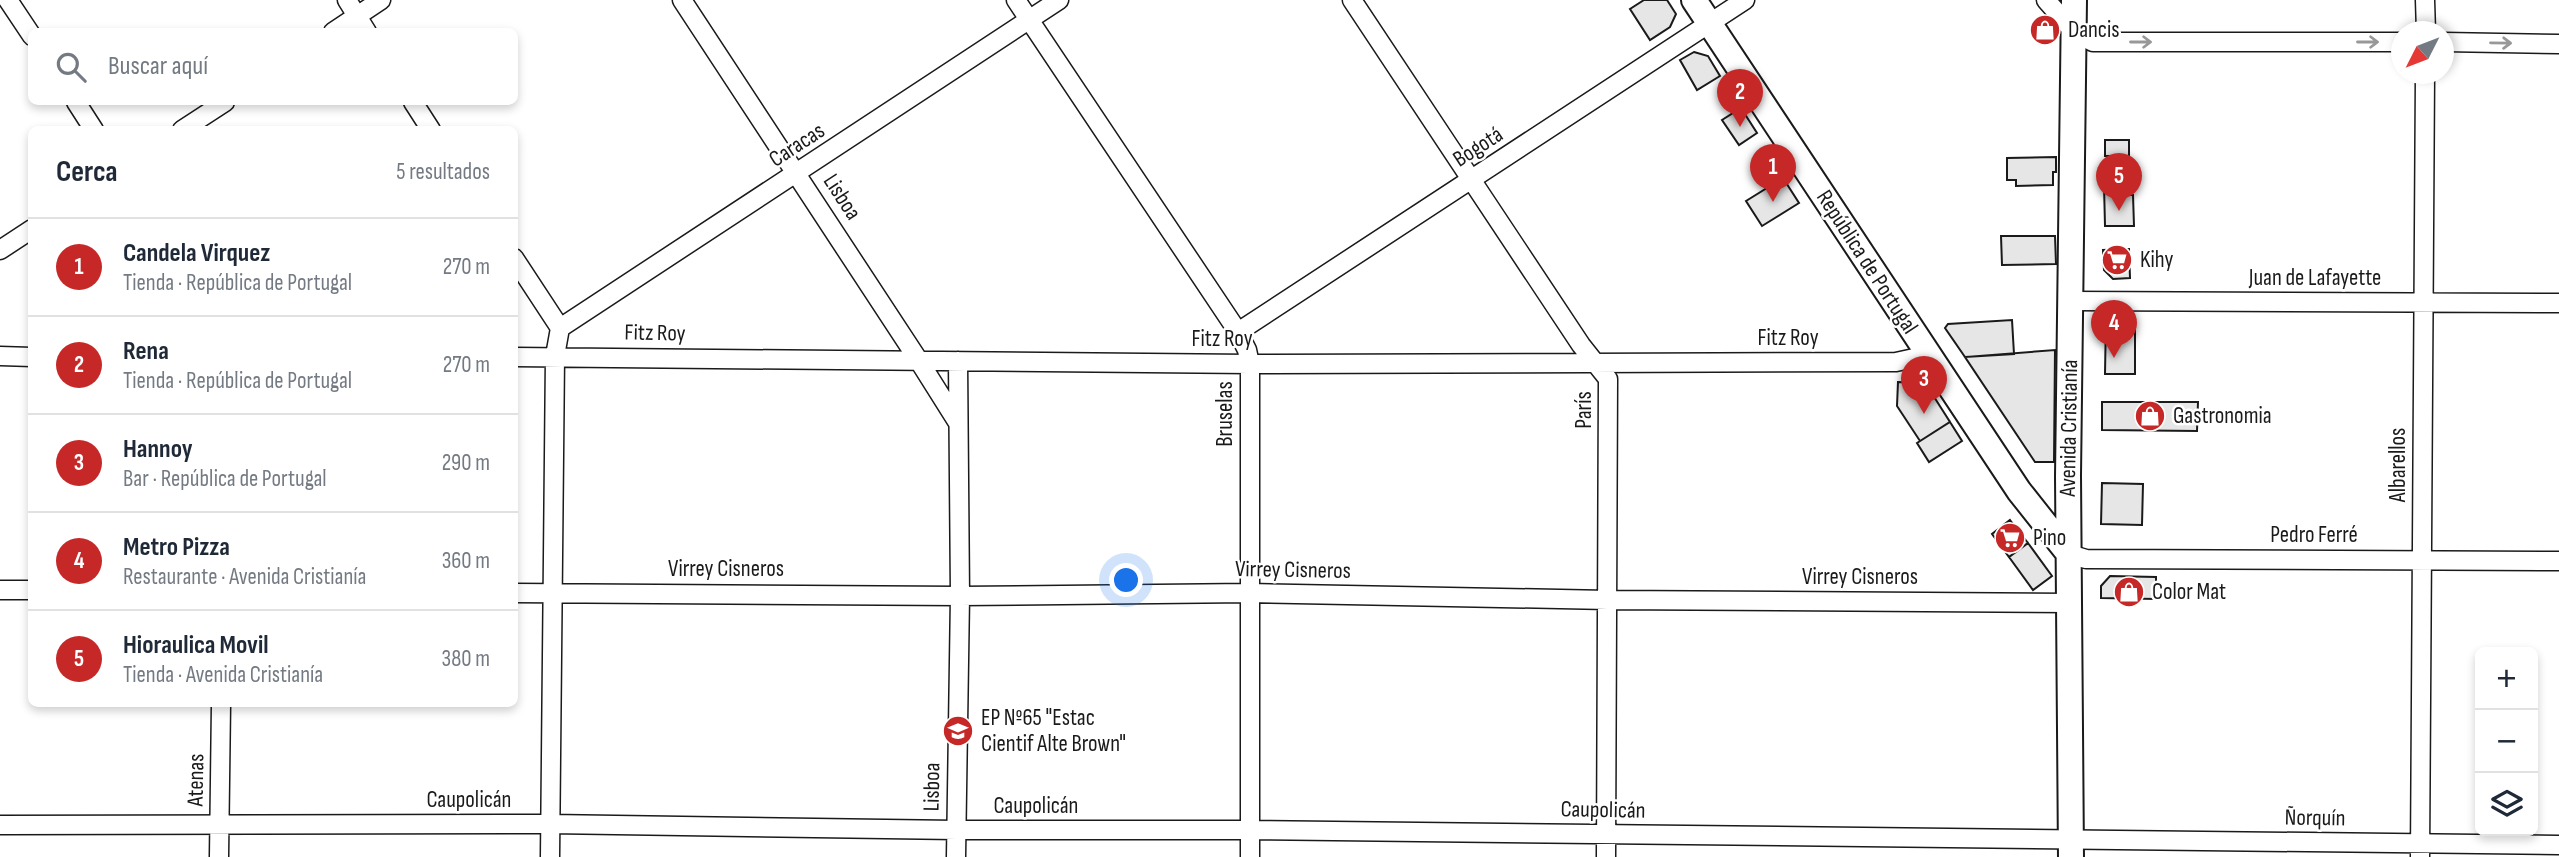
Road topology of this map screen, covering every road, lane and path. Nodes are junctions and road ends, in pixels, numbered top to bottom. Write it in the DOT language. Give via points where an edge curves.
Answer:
graph roads {
  1 [pos="8,0"];
  2 [pos="346,0"];
  3 [pos="381,0"];
  4 [pos="682,0"];
  5 [pos="1016,0"];
  6 [pos="1059,0"];
  7 [pos="1352,0"];
  8 [pos="1694,0"];
  9 [pos="1745,0"];
  10 [pos="2046,0"];
  11 [pos="2074,0"];
  12 [pos="2426,0"];
  13 [pos="357,16"];
  14 [pos="1029,20"];
  15 [pos="2426,21"];
  16 [pos="1710,23"];
  17 [pos="338,28"];
  18 [pos="364,28"];
  19 [pos="28,30"];
  20 [pos="2075,33"];
  21 [pos="2391,42"];
  22 [pos="2454,43"];
  23 [pos="2559,44"];
  24 [pos="2425,84"];
  25 [pos="78,105"];
  26 [pos="220,105"];
  27 [pos="414,105"];
  28 [pos="91,126"];
  29 [pos="188,126"];
  30 [pos="428,126"];
  31 [pos="797,174"];
  32 [pos="1471,181"];
  33 [pos="28,232"];
  34 [pos="0,250"];
  35 [pos="518,264"];
  36 [pos="2071,301"];
  37 [pos="2423,303"];
  38 [pos="2559,303"];
  39 [pos="560,328"];
  40 [pos="1238,332"];
  41 [pos="1928,355"];
  42 [pos="0,356"];
  43 [pos="555,356"];
  44 [pos="28,357"];
  45 [pos="518,357"];
  46 [pos="919,361"];
  47 [pos="958,361"];
  48 [pos="1250,364"];
  49 [pos="1596,364"];
  50 [pos="958,423"];
  51 [pos="2069,554"];
  52 [pos="2422,560"];
  53 [pos="2559,561"];
  54 [pos="0,590"];
  55 [pos="28,590"];
  56 [pos="518,593"];
  57 [pos="553,593"];
  58 [pos="1249,593"];
  59 [pos="960,596"];
  60 [pos="1608,600"];
  61 [pos="2070,603"];
  62 [pos="221,707"];
  63 [pos="220,823"];
  64 [pos="550,824"];
  65 [pos="0,825"];
  66 [pos="956,830"];
  67 [pos="1250,830"];
  68 [pos="1607,835"];
  69 [pos="2559,845"];
  70 [pos="2071,848"];
  71 [pos="2420,850"];
  72 [pos="219,857"];
  73 [pos="550,857"];
  74 [pos="956,857"];
  75 [pos="1250,857"];
  76 [pos="1606,857"];
  1 -- 19 [label="street"];
  2 -- 13 [label="street"];
  3 -- 13 [label="street"];
  4 -- 31 [label="street, Lisboa"];
  5 -- 14 [label="street, Bruselas"];
  6 -- 14 [label="street, Caracas"];
  7 -- 32 [label="street, París"];
  8 -- 16 [label="main road, República de Portugal"];
  9 -- 16 [label="street, Bogotá"];
  10 -- 20 [label="street"];
  11 -- 20 [label="main road, Avenida Cristianía"];
  12 -- 15 [label="street"];
  13 -- 17 [label="street"];
  13 -- 18 [label="street"];
  14 -- 31 [label="street, Caracas"];
  14 -- 40 [label="street, Bruselas"];
  16 -- 32 [label="street, Bogotá"];
  16 -- 41 [label="main road, República de Portugal"];
  20 -- 21 [label="street, one-way" via="2093,42"];
  20 -- 36 [label="main road, Avenida Cristianía"];
  22 -- 23 [label="street, one-way"];
  24 -- 37 [label="street, Albarellos"];
  25 -- 28 [label="street"];
  26 -- 29 [label="street"];
  27 -- 30 [label="street"];
  31 -- 39 [label="street, Caracas"];
  31 -- 46 [label="street, Lisboa"];
  32 -- 40 [label="street, Bogotá"];
  32 -- 49 [label="street, París"];
  33 -- 34 [label="street"];
  35 -- 39 [label="street"];
  36 -- 37 [label="street, Juan de Lafayette"];
  36 -- 51 [label="main road, Avenida Cristianía"];
  37 -- 38 [label="street, Juan de Lafayette"];
  37 -- 52 [label="street, Albarellos"];
  39 -- 43 [label="street"];
  40 -- 48 [label="street, Bruselas"];
  41 -- 49 [label="street, Fitz Roy" via="1896,362"];
  41 -- 51 [label="main road, República de Portugal" via="2026,500"];
  42 -- 44 [label="street"];
  43 -- 45 [label="street, Fitz Roy"];
  43 -- 46 [label="street, Fitz Roy"];
  43 -- 57 [label="street"];
  46 -- 47 [label="street, Fitz Roy"];
  46 -- 50 [label="street, Lisboa"];
  47 -- 48 [label="street, Fitz Roy"];
  47 -- 50 [label="street, Lisboa"];
  48 -- 49 [label="street, Fitz Roy"];
  48 -- 58 [label="street, Bruselas"];
  49 -- 60 [label="street, París" via="1608,379"];
  50 -- 59 [label="street, Lisboa"];
  51 -- 52 [label="street, Pedro Ferré" via="2086,559"];
  51 -- 61 [label="main road, Avenida Cristianía"];
  52 -- 53 [label="street, Pedro Ferré"];
  52 -- 71 [label="street, Albarellos"];
  54 -- 55 [label="street"];
  56 -- 57 [label="street, Virrey Cisneros"];
  57 -- 59 [label="street, Virrey Cisneros"];
  57 -- 64 [label="street"];
  58 -- 59 [label="street, Virrey Cisneros"];
  58 -- 60 [label="street, Virrey Cisneros"];
  58 -- 67 [label="street, Bruselas"];
  59 -- 66 [label="street, Lisboa"];
  60 -- 61 [label="street, Virrey Cisneros"];
  60 -- 68 [label="street, París"];
  61 -- 70 [label="main road, Avenida Cristianía"];
  62 -- 63 [label="street, Atenas"];
  63 -- 64 [label="street, Caupolicán"];
  63 -- 65 [label="street, Caupolicán"];
  63 -- 72 [label="street, Atenas"];
  64 -- 66 [label="street, Caupolicán"];
  64 -- 73 [label="street"];
  66 -- 67 [label="street, Caupolicán"];
  66 -- 74 [label="street, Lisboa"];
  67 -- 68 [label="street, Caupolicán"];
  67 -- 75 [label="street, Bruselas"];
  68 -- 70 [label="street, Caupolicán"];
  68 -- 76 [label="street, París"];
  69 -- 71 [label="street, Ñorquín"];
  70 -- 71 [label="street, Ñorquín"];
}
